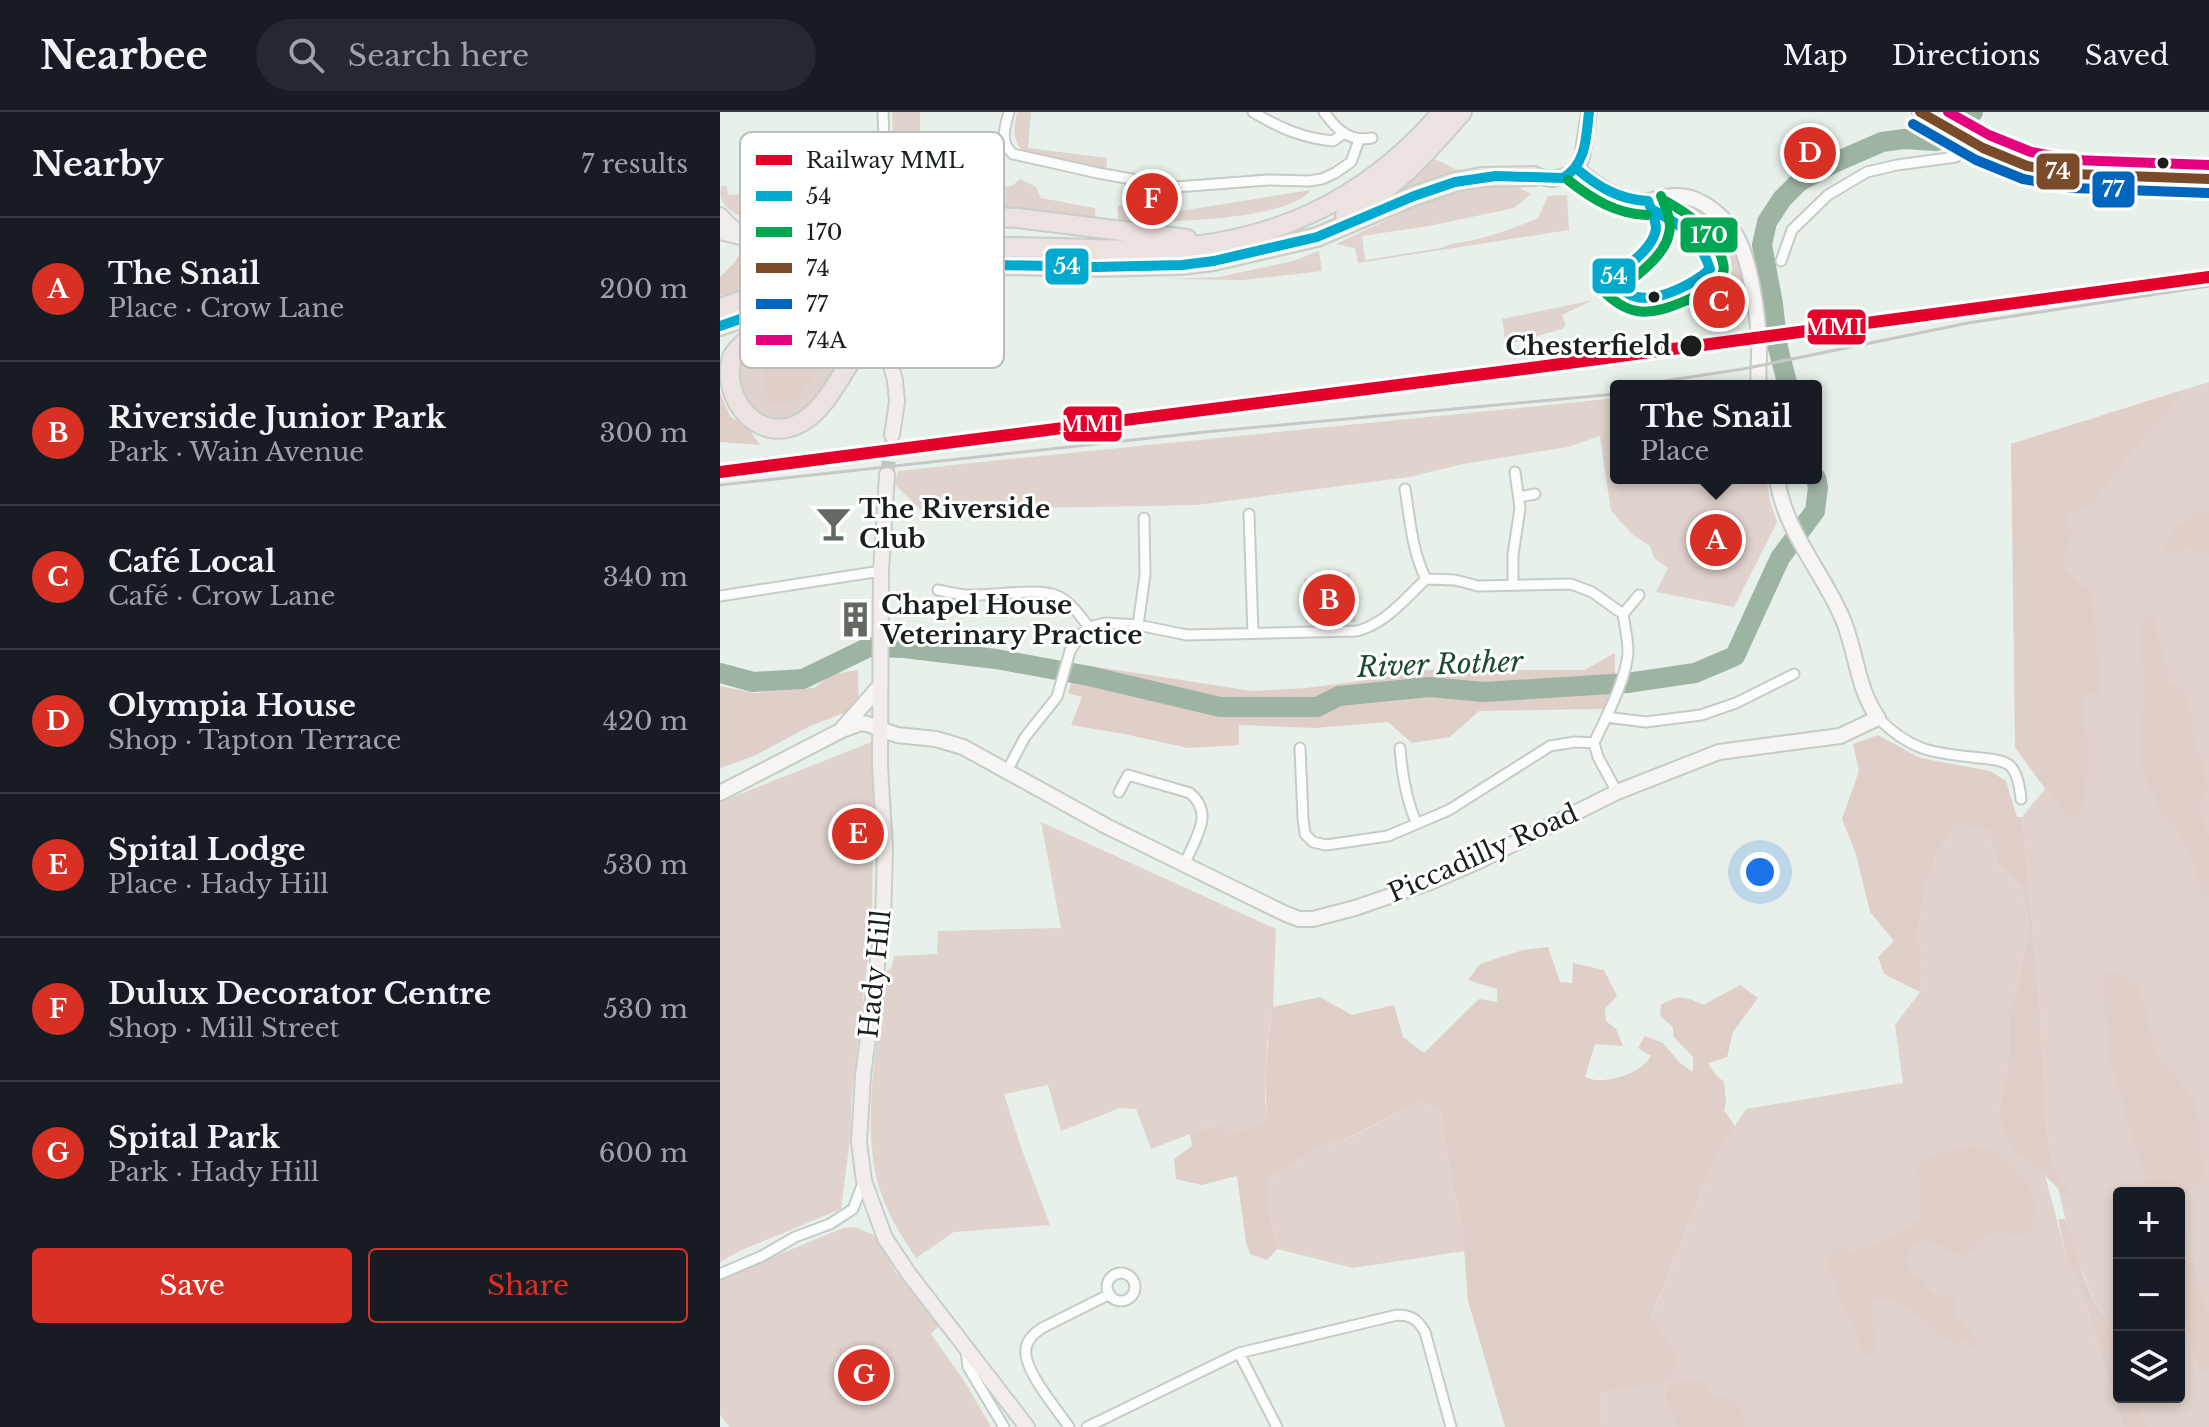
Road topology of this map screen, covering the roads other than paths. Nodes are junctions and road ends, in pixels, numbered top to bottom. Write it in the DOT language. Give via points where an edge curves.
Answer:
graph roads {
  1 [pos="883,112"];
  2 [pos="1009,112"];
  3 [pos="1253,112"];
  4 [pos="1324,112"];
  5 [pos="1442,112"];
  6 [pos="1462,112"];
  7 [pos="1589,112"];
  8 [pos="1920,112"];
  9 [pos="884,132"];
  10 [pos="1344,133"];
  11 [pos="1372,138"];
  12 [pos="1359,140"];
  13 [pos="1969,141"];
  14 [pos="1580,163"];
  15 [pos="1534,176"];
  16 [pos="2209,179"];
  17 [pos="720,215"];
  18 [pos="1004,216"];
  19 [pos="720,232"];
  20 [pos="740,235"];
  21 [pos="740,237"];
  22 [pos="1214,243"];
  23 [pos="1281,244"];
  24 [pos="1004,247"];
  25 [pos="1781,261"];
  26 [pos="1004,265"];
  27 [pos="740,301"];
  28 [pos="720,308"];
  29 [pos="740,320"];
  30 [pos="720,326"];
  31 [pos="740,348"];
  32 [pos="846,368"];
  33 [pos="892,368"];
  34 [pos="1758,380"];
  35 [pos="892,435"];
  36 [pos="1515,472"];
  37 [pos="887,475"];
  38 [pos="1778,484"];
  39 [pos="1405,489"];
  40 [pos="1535,494"];
  41 [pos="1519,497"];
  42 [pos="1249,514"];
  43 [pos="1144,518"];
  44 [pos="881,571"];
  45 [pos="1426,579"];
  46 [pos="1513,585"];
  47 [pos="938,590"];
  48 [pos="1639,595"];
  49 [pos="720,596"];
  50 [pos="1623,614"];
  51 [pos="1138,625"];
  52 [pos="1089,627"];
  53 [pos="1253,633"];
  54 [pos="1794,674"];
  55 [pos="879,687"];
  56 [pos="1606,717"];
  57 [pos="1878,718"];
  58 [pos="880,728"];
  59 [pos="842,730"];
  60 [pos="1594,743"];
  61 [pos="1300,748"];
  62 [pos="1400,748"];
  63 [pos="1007,771"];
  64 [pos="1119,792"];
  65 [pos="1617,792"];
  66 [pos="720,793"];
  67 [pos="2021,799"];
  68 [pos="1417,824"];
  69 [pos="1185,863"];
  70 [pos="864,1181"];
  71 [pos="720,1274"];
  72 [pos="1110,1294"];
  73 [pos="966,1347"];
  74 [pos="1239,1353"];
  75 [pos="1004,1427"];
  76 [pos="1027,1427"];
  77 [pos="1069,1427"];
  78 [pos="1087,1427"];
  79 [pos="1277,1427"];
  80 [pos="1451,1427"];
  1 -- 9 [label="street"];
  2 -- 12 [label="street" via="1004,141 1013,154 1176,187 1322,179 1351,162"];
  3 -- 10 [label="street" via="1310,138 1333,141"];
  4 -- 10 [label="street"];
  5 -- 22 [label="highway" via="1381,173 1340,200 1264,231"];
  6 -- 23 [label="highway" via="1388,188 1335,221"];
  7 -- 14 [label="street"];
  8 -- 13 [label="street"];
  10 -- 12 [label="street"];
  11 -- 12 [label="street"];
  13 -- 16 [label="street" via="2027,166 2073,174"];
  13 -- 25 [label="street" via="1956,157 1867,172 1828,195 1792,230"];
  14 -- 15 [label="street" via="1563,178"];
  14 -- 34 [label="street" via="1609,193 1648,201 1692,199 1731,228 1739,241 1757,317"];
  15 -- 23 [label="highway" via="1455,182 1317,237"];
  17 -- 20 [label="main road"];
  18 -- 22 [label="highway"];
  19 -- 21 [label="main road"];
  22 -- 24 [label="highway, bridge" via="1150,249"];
  23 -- 26 [label="highway, bridge" via="1182,265"];
  27 -- 28 [label="highway, bridge"];
  29 -- 30 [label="highway"];
  31 -- 32 [label="highway" via="731,357 726,384 730,396 749,421 773,430 802,422 814,412"];
  33 -- 35 [label="main road" via="897,402"];
  36 -- 41 [label="street"];
  37 -- 44 [label="main road, Hady Hill"];
  38 -- 57 [label="street" via="1788,520 1842,616 1860,685"];
  39 -- 45 [label="street" via="1413,543"];
  40 -- 41 [label="street"];
  41 -- 46 [label="street"];
  42 -- 53 [label="street"];
  43 -- 51 [label="street" via="1145,575"];
  44 -- 49 [label="street"];
  44 -- 55 [label="main road, Hady Hill"];
  45 -- 46 [label="street"];
  45 -- 53 [label="street" via="1365,629"];
  46 -- 50 [label="street" via="1571,584"];
  47 -- 52 [label="street" via="1051,594 1072,606"];
  48 -- 50 [label="street"];
  50 -- 56 [label="street" via="1626,664"];
  51 -- 52 [label="street"];
  51 -- 53 [label="street" via="1187,635"];
  52 -- 63 [label="street" via="1070,651 1057,697 1025,737"];
  54 -- 56 [label="street" via="1701,715 1646,722"];
  55 -- 58 [label="main road, Hady Hill"];
  55 -- 59 [label="street"];
  56 -- 60 [label="street"];
  57 -- 65 [label="street, Piccadilly Road" via="1840,736 1719,752"];
  57 -- 67 [label="street" via="1905,742 1932,753 2006,763 2019,783"];
  58 -- 59 [label="street, Piccadilly Road" via="861,723"];
  58 -- 63 [label="street, Piccadilly Road" via="963,747"];
  58 -- 70 [label="main road, Hady Hill" via="883,919 863,1076 859,1142"];
  59 -- 66 [label="street"];
  60 -- 65 [label="street"];
  60 -- 68 [label="street" via="1550,746 1449,810"];
  61 -- 68 [label="street" via="1305,834 1313,842 1326,845 1388,836"];
  62 -- 68 [label="street"];
  63 -- 69 [label="street, Piccadilly Road"];
  64 -- 69 [label="street" via="1128,775 1198,800 1203,817"];
  65 -- 69 [label="street, Piccadilly Road" via="1428,883 1313,919 1286,914"];
  70 -- 71 [label="street" via="853,1209 830,1224"];
  70 -- 73 [label="main road, Hady Hill" via="885,1238"];
  72 -- 77 [label="street" via="1033,1335 1025,1351 1039,1384"];
  73 -- 75 [label="street, Hady Hill" via="968,1367"];
  73 -- 76 [label="main road, Hady Hill"];
  74 -- 78 [label="street"];
  74 -- 79 [label="street"];
  74 -- 80 [label="street" via="1408,1315 1425,1332"];
}
